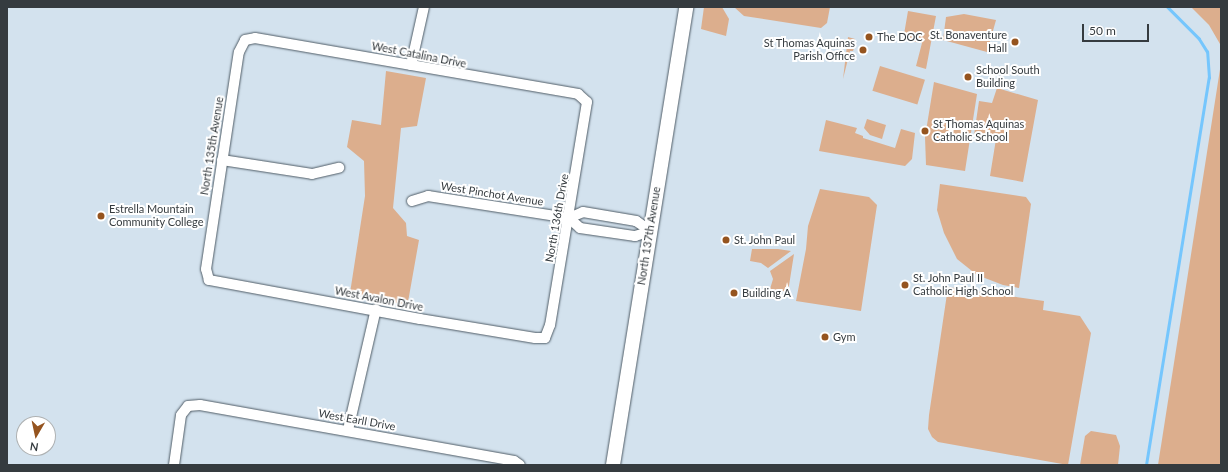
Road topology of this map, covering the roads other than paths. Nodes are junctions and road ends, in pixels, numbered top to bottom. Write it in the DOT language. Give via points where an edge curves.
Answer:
graph roads {
  1 [pos="424,7"];
  2 [pos="686,7"];
  3 [pos="245,40"];
  4 [pos="411,65"];
  5 [pos="588,102"];
  6 [pos="222,160"];
  7 [pos="339,168"];
  8 [pos="412,201"];
  9 [pos="569,218"];
  10 [pos="651,231"];
  11 [pos="209,280"];
  12 [pos="376,309"];
  13 [pos="545,338"];
  14 [pos="348,430"];
  15 [pos="174,465"];
  16 [pos="520,465"];
  17 [pos="613,465"];
  1 -- 4 [label="street"];
  2 -- 10 [label="street, North 137th Avenue"];
  3 -- 4 [label="street, West Catalina Drive" via="255,38"];
  3 -- 6 [label="street, North 135th Avenue" via="240,52"];
  4 -- 5 [label="street, West Catalina Drive" via="578,94"];
  5 -- 9 [label="street, North 136th Drive"];
  6 -- 7 [label="street" via="312,174"];
  6 -- 11 [label="street, North 135th Avenue" via="206,268"];
  8 -- 9 [label="street, West Pinchot Avenue" via="428,196"];
  9 -- 10 [label="street, West Pinchot Avenue" via="583,212 591,213 636,221"];
  9 -- 10 [label="street, West Pinchot Avenue" via="580,228 634,236"];
  9 -- 13 [label="street, North 136th Drive" via="550,325"];
  10 -- 17 [label="street, North 137th Avenue"];
  11 -- 12 [label="street, West Avalon Drive"];
  12 -- 13 [label="street, West Avalon Drive"];
  12 -- 14 [label="street"];
  14 -- 15 [label="street, West Earll Drive" via="200,404 188,406 182,415"];
  14 -- 16 [label="street, West Earll Drive" via="514,461"];
}
